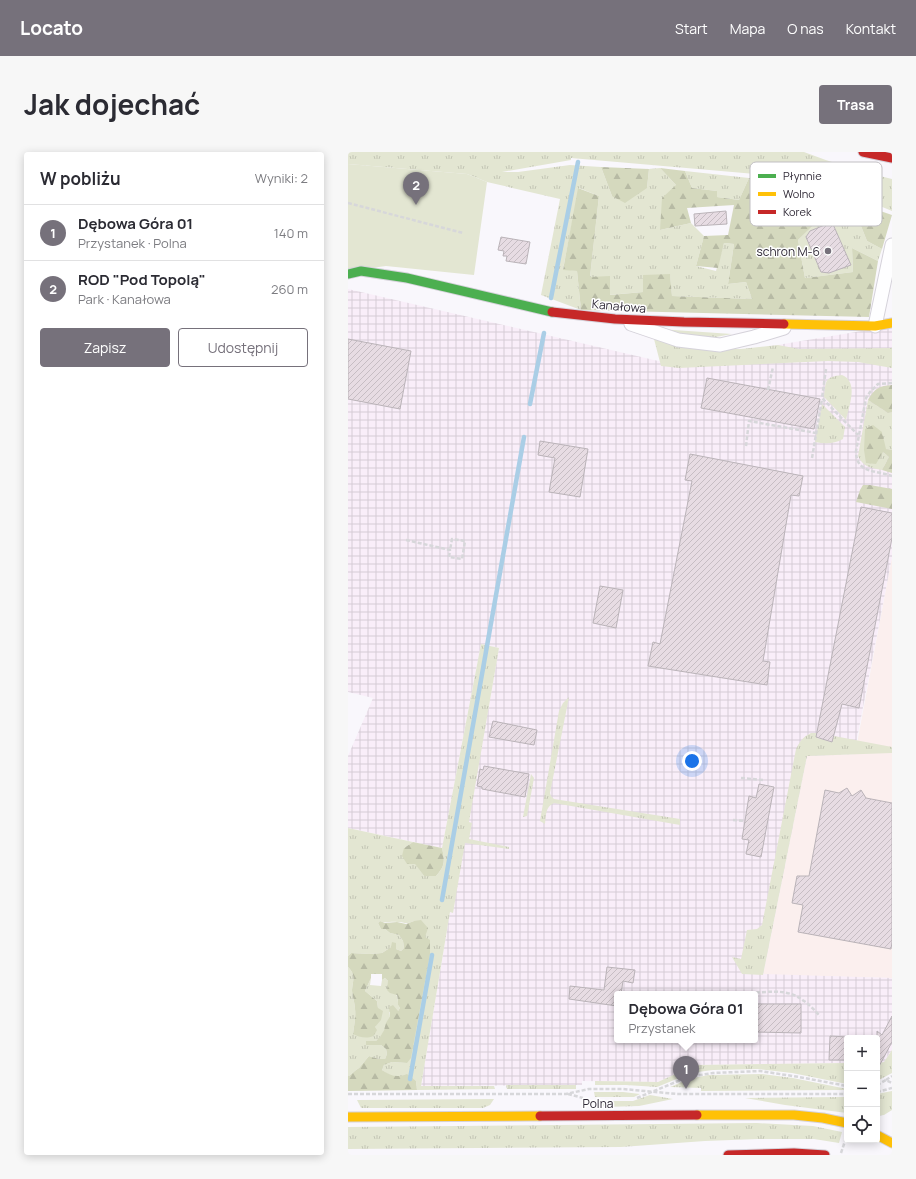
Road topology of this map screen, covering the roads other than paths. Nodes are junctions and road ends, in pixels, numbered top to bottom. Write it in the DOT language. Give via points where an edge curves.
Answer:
graph roads {
  1 [pos="863,152"];
  2 [pos="892,158"];
  3 [pos="892,245"];
  4 [pos="348,274"];
  5 [pos="615,319"];
  6 [pos="892,323"];
  7 [pos="797,324"];
  8 [pos="875,326"];
  9 [pos="348,1117"];
  10 [pos="844,1122"];
  11 [pos="880,1138"];
  12 [pos="891,1147"];
  13 [pos="795,1154"];
  14 [pos="728,1155"];
  15 [pos="825,1155"];
  1 -- 2 [label="street"];
  3 -- 8 [label="street"];
  4 -- 5 [label="street, Kanałowa" via="361,271 407,278 547,311"];
  5 -- 7 [label="street, Kanałowa"];
  5 -- 7 [label="street" via="678,340 720,345"];
  6 -- 8 [label="street, Kanałowa"];
  7 -- 8 [label="street, Kanałowa"];
  9 -- 10 [label="street, Polna" via="794,1115"];
  11 -- 12 [label="street"];
  13 -- 14 [label="street"];
  13 -- 15 [label="street"];
}
